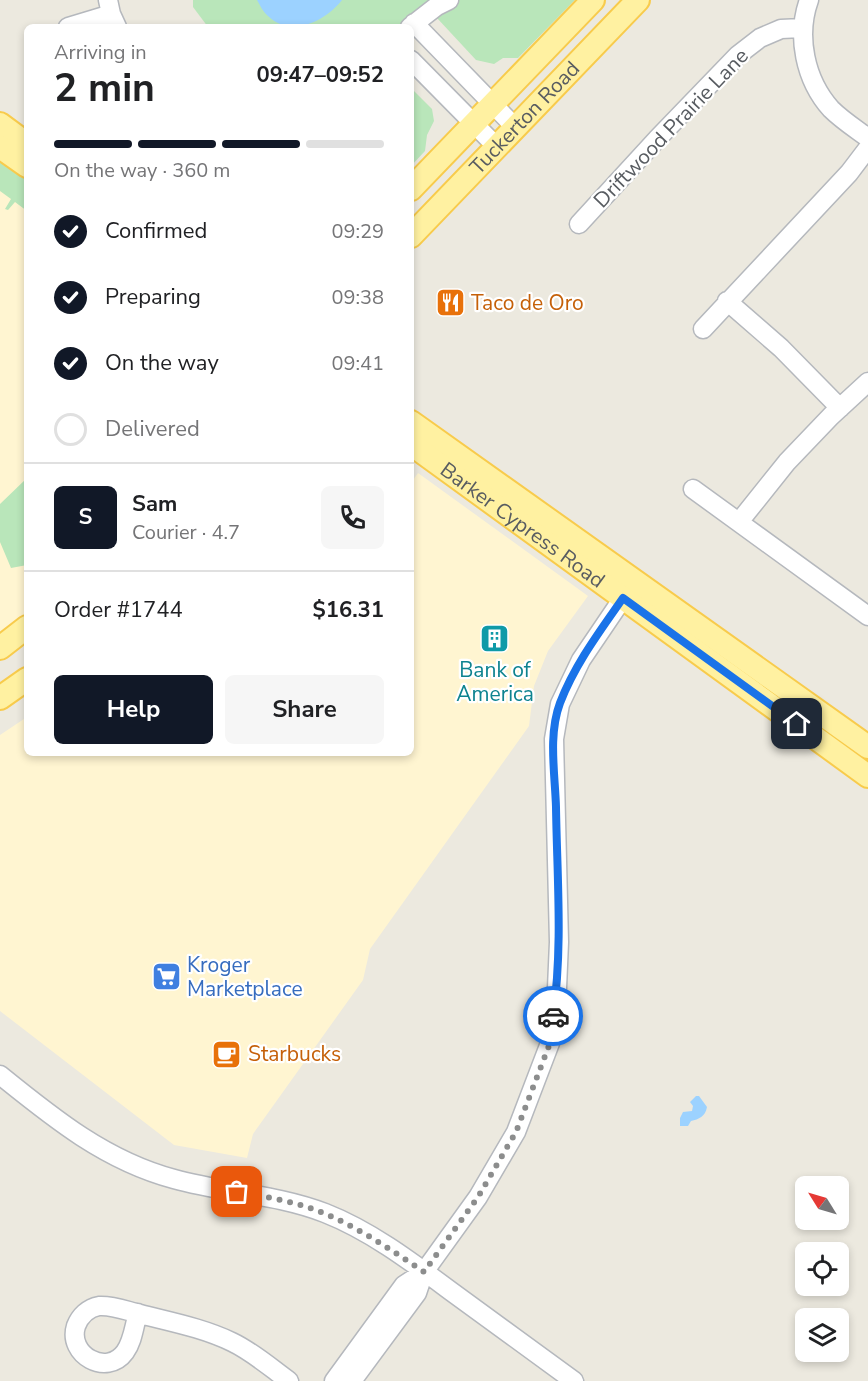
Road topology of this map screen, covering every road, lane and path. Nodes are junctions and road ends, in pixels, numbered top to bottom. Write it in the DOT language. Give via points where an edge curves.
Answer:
graph roads {
  1 [pos="449,0"];
  2 [pos="593,0"];
  3 [pos="638,0"];
  4 [pos="809,0"];
  5 [pos="112,14"];
  6 [pos="79,24"];
  7 [pos="413,24"];
  8 [pos="414,27"];
  9 [pos="802,28"];
  10 [pos="444,54"];
  11 [pos="418,66"];
  12 [pos="467,79"];
  13 [pos="448,97"];
  14 [pos="492,104"];
  15 [pos="473,123"];
  16 [pos="0,124"];
  17 [pos="514,126"];
  18 [pos="0,135"];
  19 [pos="868,138"];
  20 [pos="24,142"];
  21 [pos="496,146"];
  22 [pos="0,147"];
  23 [pos="868,148"];
  24 [pos="24,150"];
  25 [pos="24,164"];
  26 [pos="414,186"];
  27 [pos="579,224"];
  28 [pos="414,233"];
  29 [pos="727,302"];
  30 [pos="703,329"];
  31 [pos="868,382"];
  32 [pos="840,408"];
  33 [pos="414,424"];
  34 [pos="414,446"];
  35 [pos="693,489"];
  36 [pos="739,522"];
  37 [pos="623,598"];
  38 [pos="868,615"];
  39 [pos="698,624"];
  40 [pos="24,629"];
  41 [pos="0,648"];
  42 [pos="757,667"];
  43 [pos="24,681"];
  44 [pos="743,685"];
  45 [pos="0,698"];
  46 [pos="868,747"];
  47 [pos="868,776"];
  48 [pos="0,1074"];
  49 [pos="424,1272"];
  50 [pos="138,1313"];
  51 [pos="289,1381"];
  52 [pos="334,1381"];
  53 [pos="352,1381"];
  54 [pos="574,1381"];
  1 -- 7 [label="street"];
  2 -- 14 [label="main road, Tuckerton Road"];
  3 -- 17 [label="main road, Tuckerton Road"];
  4 -- 9 [label="street"];
  5 -- 6 [label="street"];
  8 -- 10 [label="street"];
  9 -- 19 [label="street" via="806,61 817,88 831,108"];
  9 -- 27 [label="street, Driftwood Prairie Lane" via="781,29 760,38 738,55"];
  10 -- 11 [label="street" via="432,63"];
  10 -- 12 [label="street"];
  11 -- 13 [label="street"];
  12 -- 13 [label="street"];
  12 -- 14 [label="street"];
  13 -- 15 [label="street"];
  14 -- 15 [label="main road, Tuckerton Road"];
  14 -- 17 [label="street"];
  15 -- 21 [label="street"];
  15 -- 26 [label="main road, Tuckerton Road"];
  16 -- 20 [label="main road"];
  17 -- 21 [label="main road, Tuckerton Road"];
  18 -- 24 [label="main road"];
  21 -- 28 [label="main road, Tuckerton Road"];
  22 -- 25 [label="main road"];
  23 -- 29 [label="street"];
  29 -- 30 [label="street"];
  29 -- 32 [label="street" via="782,348"];
  31 -- 32 [label="street"];
  32 -- 36 [label="street" via="787,462"];
  33 -- 39 [label="main road, Barker Cypress Road"];
  34 -- 37 [label="main road, Barker Cypress Road"];
  35 -- 36 [label="street"];
  36 -- 38 [label="street"];
  37 -- 39 [label="main road" via="641,598 660,611"];
  37 -- 44 [label="main road, Barker Cypress Road"];
  37 -- 49 [label="street" via="580,660 560,704 554,739 559,942 550,1043 516,1132 478,1197"];
  39 -- 42 [label="main road, Barker Cypress Road"];
  40 -- 41 [label="main road"];
  42 -- 44 [label="main road"];
  42 -- 46 [label="main road, Barker Cypress Road"];
  43 -- 45 [label="main road"];
  44 -- 47 [label="main road, Barker Cypress Road"];
  48 -- 49 [label="street" via="53,1118 98,1148 138,1167 215,1189 282,1199 326,1214 366,1233"];
  49 -- 52 [label="street" via="404,1285"];
  49 -- 53 [label="street" via="417,1293"];
  49 -- 54 [label="street"];
  50 -- 51 [label="street" via="216,1334"];
}
